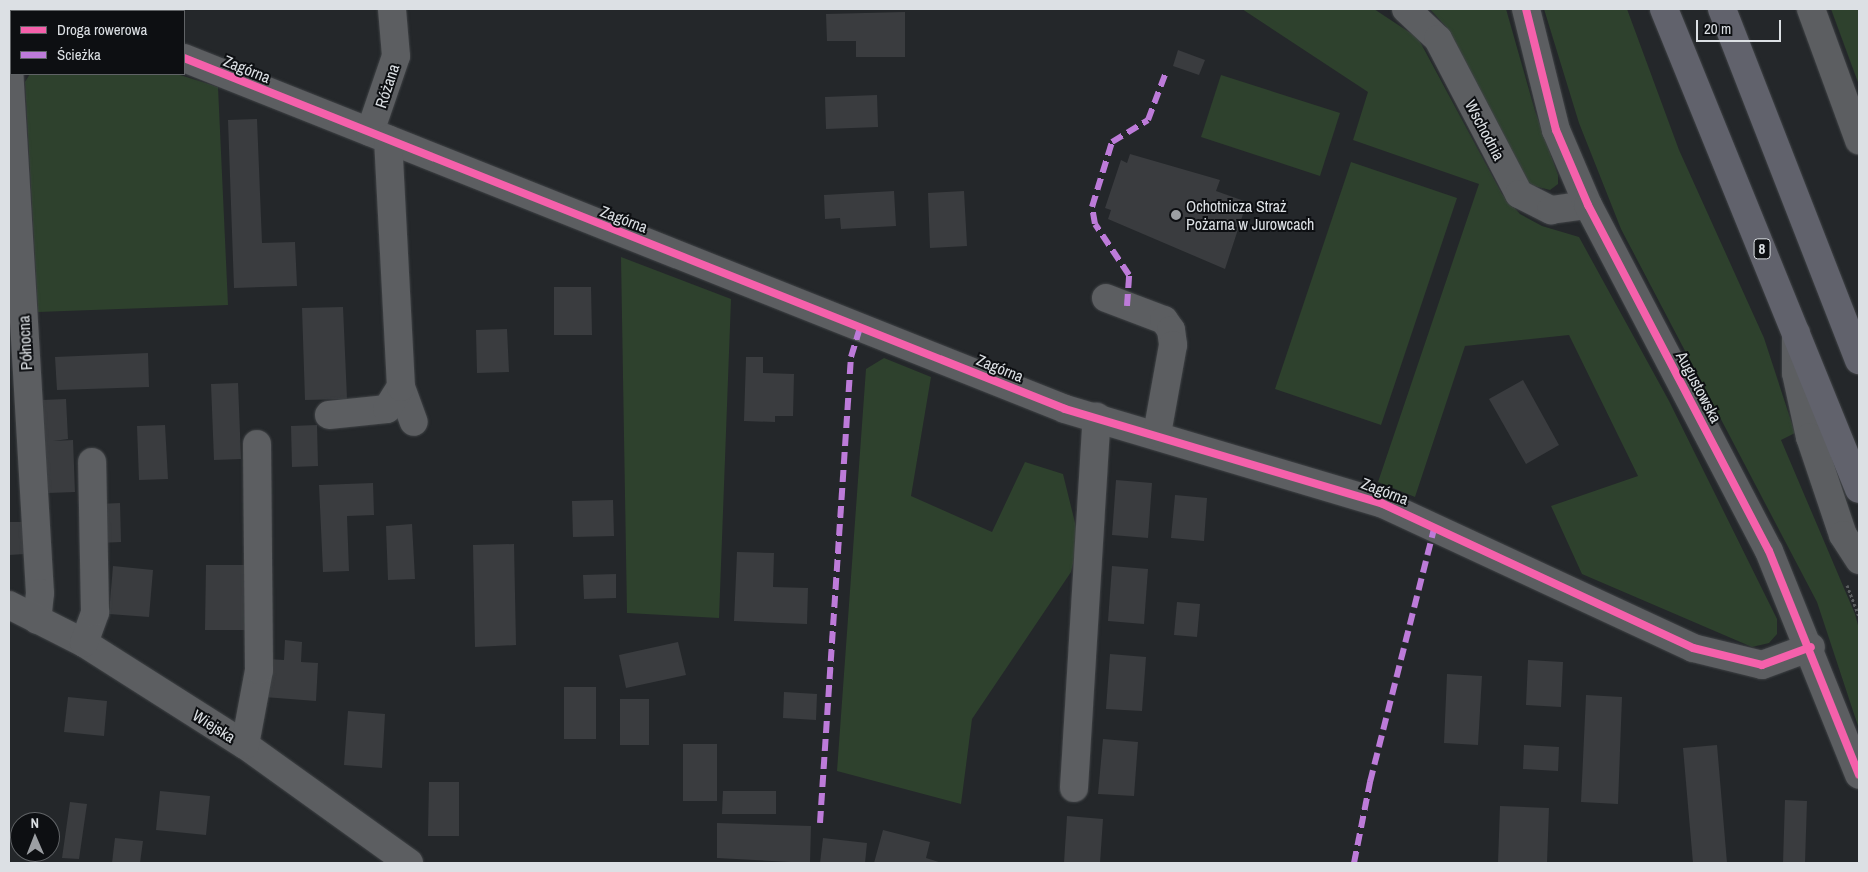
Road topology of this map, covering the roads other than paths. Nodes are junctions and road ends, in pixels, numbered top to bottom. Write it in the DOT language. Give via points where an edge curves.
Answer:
graph roads {
  1 [pos="392,9"];
  2 [pos="1406,9"];
  3 [pos="1526,9"];
  4 [pos="1664,9"];
  5 [pos="1722,9"];
  6 [pos="1811,9"];
  7 [pos="185,58"];
  8 [pos="9,67"];
  9 [pos="379,136"];
  10 [pos="1859,140"];
  11 [pos="1588,205"];
  12 [pos="1106,298"];
  13 [pos="1796,331"];
  14 [pos="1859,360"];
  15 [pos="401,387"];
  16 [pos="329,415"];
  17 [pos="1097,417"];
  18 [pos="414,422"];
  19 [pos="1157,434"];
  20 [pos="257,444"];
  21 [pos="92,462"];
  22 [pos="1859,489"];
  23 [pos="1859,560"];
  24 [pos="9,605"];
  25 [pos="37,620"];
  26 [pos="84,643"];
  27 [pos="1811,648"];
  28 [pos="245,745"];
  29 [pos="1859,775"];
  30 [pos="1074,788"];
  31 [pos="408,863"];
  1 -- 9 [label="street, Różana" via="396,56"];
  2 -- 11 [label="street, Wschodnia" via="1438,39 1519,194 1551,210"];
  3 -- 11 [label="street, Augustowska" via="1556,130"];
  4 -- 13 [label="highway, 8"];
  5 -- 14 [label="highway"];
  6 -- 10 [label="street"];
  7 -- 9 [label="street, Zagórna"];
  8 -- 25 [label="street, Północna" via="40,593"];
  9 -- 15 [label="street"];
  9 -- 17 [label="street, Zagórna" via="1056,405"];
  11 -- 27 [label="street, Augustowska" via="1768,551"];
  12 -- 19 [label="street" via="1164,320 1172,330 1173,345"];
  13 -- 22 [label="highway, 8"];
  13 -- 23 [label="street" via="1796,373 1810,437 1843,535"];
  15 -- 16 [label="street" via="388,409"];
  15 -- 18 [label="street"];
  17 -- 19 [label="street, Zagórna"];
  17 -- 30 [label="street"];
  19 -- 27 [label="street, Zagórna" via="1381,503 1693,648 1762,665"];
  20 -- 28 [label="street" via="259,670"];
  21 -- 26 [label="street" via="95,612"];
  24 -- 25 [label="street, Wiejska"];
  25 -- 26 [label="street, Wiejska"];
  26 -- 28 [label="street, Wiejska"];
  27 -- 29 [label="street, Augustowska"];
  28 -- 31 [label="street, Wiejska"];
}
